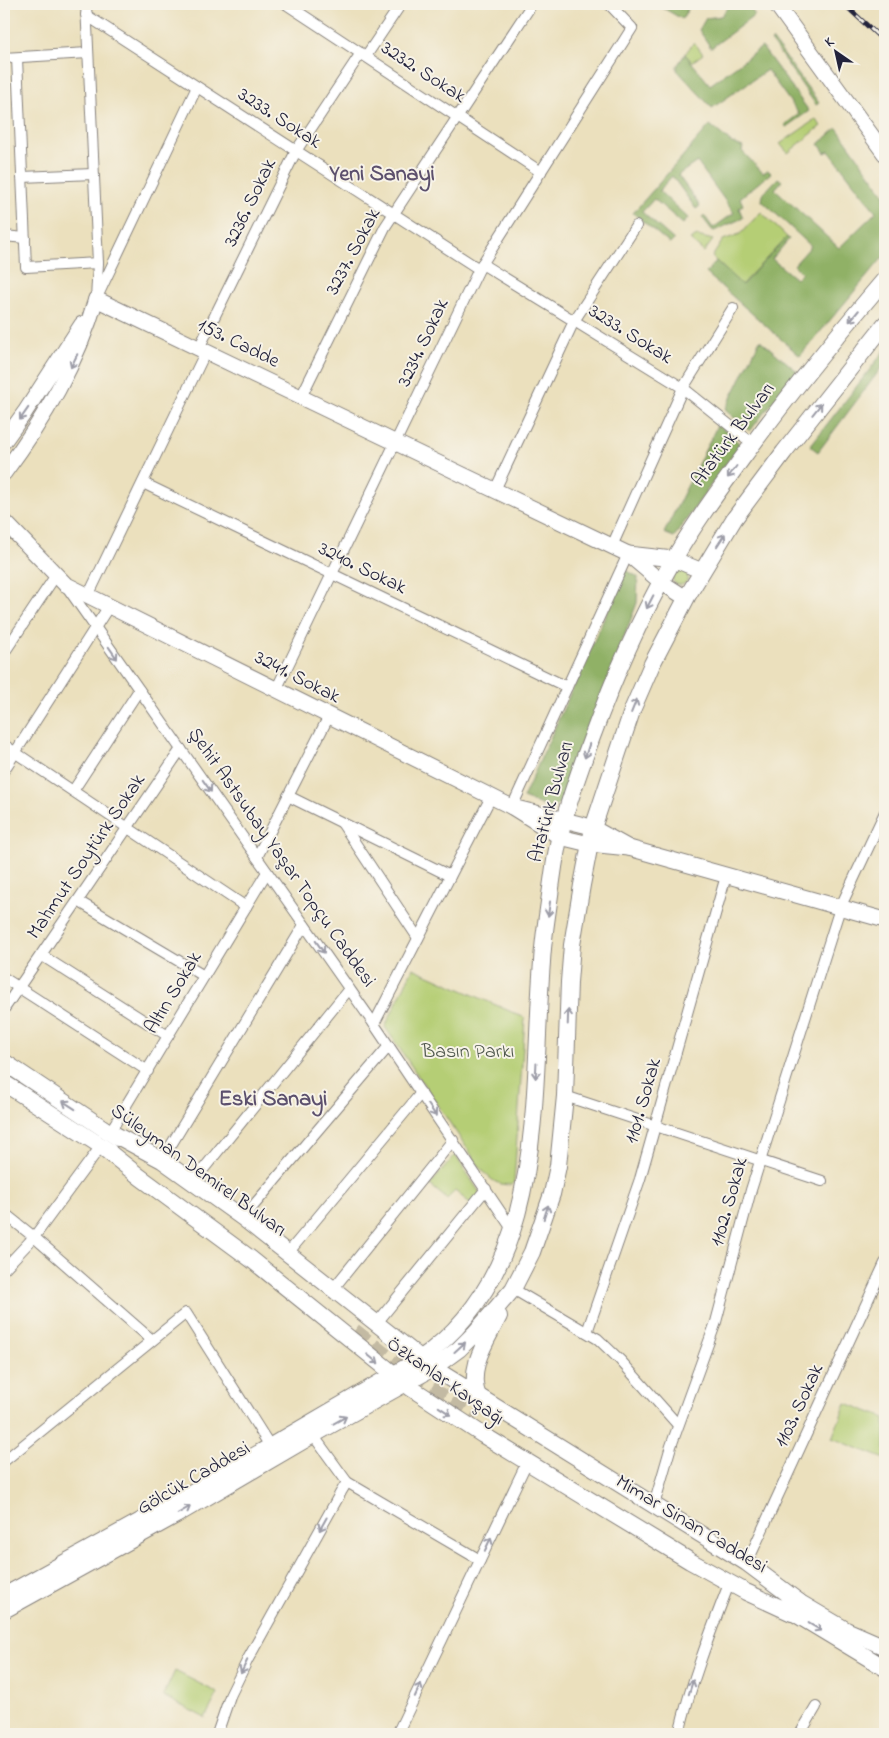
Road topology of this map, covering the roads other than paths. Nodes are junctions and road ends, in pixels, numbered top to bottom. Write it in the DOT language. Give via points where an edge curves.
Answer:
graph roads {
  1 [pos="86,4"];
  2 [pos="286,4"];
  3 [pos="401,4"];
  4 [pos="532,4"];
  5 [pos="609,4"];
  6 [pos="776,4"];
  7 [pos="86,15"];
  8 [pos="88,53"];
  9 [pos="363,55"];
  10 [pos="4,58"];
  11 [pos="17,58"];
  12 [pos="197,87"];
  13 [pos="457,116"];
  14 [pos="296,151"];
  15 [pos="884,153"];
  16 [pos="541,172"];
  17 [pos="93,174"];
  18 [pos="22,177"];
  19 [pos="393,214"];
  20 [pos="636,226"];
  21 [pos="4,236"];
  22 [pos="25,238"];
  23 [pos="98,263"];
  24 [pos="480,266"];
  25 [pos="885,279"];
  26 [pos="96,299"];
  27 [pos="733,308"];
  28 [pos="574,321"];
  29 [pos="885,324"];
  30 [pos="203,350"];
  31 [pos="683,388"];
  32 [pos="301,397"];
  33 [pos="4,441"];
  34 [pos="396,442"];
  35 [pos="753,444"];
  36 [pos="4,473"];
  37 [pos="143,483"];
  38 [pos="495,490"];
  39 [pos="4,520"];
  40 [pos="612,546"];
  41 [pos="628,554"];
  42 [pos="673,559"];
  43 [pos="702,571"];
  44 [pos="333,574"];
  45 [pos="61,579"];
  46 [pos="661,582"];
  47 [pos="88,596"];
  48 [pos="686,598"];
  49 [pos="109,606"];
  50 [pos="96,627"];
  51 [pos="4,653"];
  52 [pos="567,687"];
  53 [pos="139,690"];
  54 [pos="276,690"];
  55 [pos="329,716"];
  56 [pos="4,745"];
  57 [pos="181,749"];
  58 [pos="15,752"];
  59 [pos="4,770"];
  60 [pos="73,791"];
  61 [pos="288,796"];
  62 [pos="490,797"];
  63 [pos="512,808"];
  64 [pos="885,812"];
  65 [pos="564,820"];
  66 [pos="342,822"];
  67 [pos="128,828"];
  68 [pos="560,836"];
  69 [pos="591,836"];
  70 [pos="257,857"];
  71 [pos="267,872"];
  72 [pos="450,876"];
  73 [pos="726,876"];
  74 [pos="78,901"];
  75 [pos="246,907"];
  76 [pos="840,908"];
  77 [pos="885,920"];
  78 [pos="304,925"];
  79 [pos="418,938"];
  80 [pos="41,955"];
  81 [pos="204,976"];
  82 [pos="4,978"];
  83 [pos="19,988"];
  84 [pos="349,989"];
  85 [pos="4,1009"];
  86 [pos="374,1024"];
  87 [pos="168,1036"];
  88 [pos="389,1046"];
  89 [pos="4,1062"];
  90 [pos="148,1071"];
  91 [pos="4,1083"];
  92 [pos="421,1093"];
  93 [pos="565,1096"];
  94 [pos="656,1126"];
  95 [pos="110,1132"];
  96 [pos="453,1140"];
  97 [pos="101,1146"];
  98 [pos="162,1160"];
  99 [pos="760,1160"];
  100 [pos="822,1181"];
  101 [pos="193,1182"];
  102 [pos="486,1189"];
  103 [pos="4,1213"];
  104 [pos="243,1218"];
  105 [pos="512,1229"];
  106 [pos="34,1236"];
  107 [pos="288,1253"];
  108 [pos="885,1263"];
  109 [pos="4,1269"];
  110 [pos="333,1289"];
  111 [pos="513,1289"];
  112 [pos="363,1326"];
  113 [pos="587,1332"];
  114 [pos="152,1340"];
  115 [pos="427,1363"];
  116 [pos="399,1379"];
  117 [pos="478,1409"];
  118 [pos="678,1425"];
  119 [pos="313,1435"];
  120 [pos="270,1446"];
  121 [pos="4,1462"];
  122 [pos="527,1462"];
  123 [pos="347,1482"];
  124 [pos="654,1505"];
  125 [pos="480,1560"];
  126 [pos="747,1563"];
  127 [pos="729,1584"];
  128 [pos="4,1596"];
  129 [pos="795,1607"];
  130 [pos="4,1610"];
  131 [pos="885,1647"];
  132 [pos="885,1668"];
  133 [pos="816,1707"];
  134 [pos="217,1734"];
  135 [pos="397,1734"];
  136 [pos="679,1734"];
  137 [pos="800,1734"];
  1 -- 7 [label="street"];
  2 -- 9 [label="street, 3232. Sokak"];
  3 -- 9 [label="street, 3236. Sokak"];
  4 -- 13 [label="street, 3237. Sokak"];
  5 -- 16 [label="street, 3234. Sokak" via="632,28"];
  6 -- 15 [label="street"];
  7 -- 8 [label="street"];
  7 -- 12 [label="street, 3233. Sokak"];
  8 -- 11 [label="street"];
  8 -- 17 [label="street"];
  9 -- 13 [label="street, 3232. Sokak"];
  9 -- 14 [label="street, 3236. Sokak"];
  10 -- 11 [label="street"];
  11 -- 18 [label="street"];
  12 -- 14 [label="street, 3233. Sokak"];
  12 -- 26 [label="street"];
  13 -- 16 [label="street, 3232. Sokak"];
  13 -- 19 [label="street, 3237. Sokak"];
  14 -- 19 [label="street, 3233. Sokak"];
  14 -- 30 [label="street, 3236. Sokak"];
  16 -- 24 [label="street, 3234. Sokak"];
  17 -- 18 [label="street"];
  17 -- 23 [label="street"];
  18 -- 22 [label="street"];
  19 -- 24 [label="street, 3233. Sokak"];
  19 -- 32 [label="street, 3237. Sokak"];
  20 -- 28 [label="street"];
  21 -- 22 [label="street"];
  22 -- 23 [label="street" via="26,267"];
  23 -- 26 [label="street"];
  24 -- 28 [label="street, 3233. Sokak"];
  24 -- 34 [label="street, 3234. Sokak"];
  25 -- 35 [label="main road, Atatürk Bulvarı, one-way"];
  26 -- 30 [label="street, 153. Cadde"];
  26 -- 33 [label="street, one-way" via="56,366"];
  26 -- 36 [label="street, one-way" via="69,372 38,425"];
  27 -- 31 [label="street"];
  28 -- 31 [label="street, 3233. Sokak"];
  28 -- 38 [label="street"];
  43 -- 29 [label="main road, Atatürk Bulvarı, one-way" via="759,484"];
  30 -- 32 [label="street, 153. Cadde"];
  30 -- 37 [label="street, 3236. Sokak"];
  31 -- 35 [label="street, 3233. Sokak"];
  31 -- 40 [label="street"];
  32 -- 34 [label="street, 153. Cadde"];
  34 -- 38 [label="street, 153. Cadde"];
  34 -- 44 [label="street, 3234. Sokak"];
  35 -- 42 [label="main road, Atatürk Bulvarı, one-way"];
  37 -- 44 [label="street, 3240. Sokak"];
  37 -- 47 [label="street, 3236. Sokak"];
  38 -- 40 [label="street, 153. Cadde"];
  39 -- 45 [label="street, Şehit Astsubay Yaşar Topçu Caddesi"];
  40 -- 41 [label="street, 153. Cadde"];
  41 -- 42 [label="street"];
  41 -- 46 [label="street"];
  41 -- 52 [label="street"];
  42 -- 43 [label="street"];
  42 -- 46 [label="main road, Atatürk Bulvarı"];
  43 -- 48 [label="main road, Atatürk Bulvarı"];
  44 -- 52 [label="street, 3240. Sokak"];
  44 -- 54 [label="street, 3234. Sokak"];
  45 -- 47 [label="street, 3241. Sokak"];
  45 -- 50 [label="street, Şehit Astsubay Yaşar Topçu Caddesi"];
  45 -- 51 [label="street"];
  46 -- 48 [label="street"];
  46 -- 65 [label="main road, Atatürk Bulvarı, one-way" via="606,698"];
  47 -- 49 [label="street, 3241. Sokak"];
  69 -- 48 [label="main road, Atatürk Bulvarı, one-way" via="633,708"];
  49 -- 50 [label="street"];
  49 -- 54 [label="street, 3241. Sokak"];
  50 -- 53 [label="street, Şehit Astsubay Yaşar Topçu Caddesi, one-way"];
  50 -- 58 [label="street"];
  52 -- 63 [label="street"];
  53 -- 57 [label="street, Şehit Astsubay Yaşar Topçu Caddesi"];
  53 -- 60 [label="street"];
  54 -- 55 [label="street, 3241. Sokak"];
  55 -- 61 [label="street"];
  55 -- 62 [label="street, 3241. Sokak"];
  56 -- 58 [label="street"];
  57 -- 67 [label="street, Mahmut Soytürk Sokak"];
  57 -- 70 [label="street, Şehit Astsubay Yaşar Topçu Caddesi, one-way"];
  58 -- 59 [label="street"];
  58 -- 60 [label="street"];
  60 -- 67 [label="street"];
  61 -- 66 [label="street"];
  61 -- 70 [label="street"];
  62 -- 63 [label="street, 3241. Sokak"];
  62 -- 72 [label="street"];
  63 -- 65 [label="street, 3241. Sokak"];
  63 -- 68 [label="street, 3241. Sokak"];
  64 -- 76 [label="street, 1102. Sokak"];
  65 -- 68 [label="main road, Atatürk Bulvarı"];
  65 -- 69 [label="street, 3241. Sokak"];
  66 -- 72 [label="street"];
  66 -- 79 [label="street"];
  67 -- 74 [label="street, Mahmut Soytürk Sokak"];
  67 -- 75 [label="street"];
  68 -- 69 [label="street, 3241. Sokak"];
  68 -- 105 [label="main road, Atatürk Bulvarı, one-way" via="542,960 530,1151"];
  69 -- 73 [label="street"];
  93 -- 69 [label="main road, Atatürk Bulvarı, one-way" via="572,945"];
  70 -- 71 [label="street, Şehit Astsubay Yaşar Topçu Caddesi"];
  71 -- 75 [label="street, Altın Sokak"];
  71 -- 78 [label="street, Şehit Astsubay Yaşar Topçu Caddesi"];
  72 -- 79 [label="street"];
  73 -- 76 [label="street"];
  73 -- 94 [label="street, 1101. Sokak"];
  74 -- 80 [label="street, Mahmut Soytürk Sokak"];
  74 -- 81 [label="street"];
  75 -- 81 [label="street, Altın Sokak"];
  76 -- 77 [label="street"];
  76 -- 99 [label="street, 1102. Sokak"];
  78 -- 84 [label="street, Şehit Astsubay Yaşar Topçu Caddesi, one-way"];
  78 -- 98 [label="street"];
  79 -- 86 [label="street"];
  80 -- 83 [label="street, Mahmut Soytürk Sokak"];
  80 -- 87 [label="street"];
  81 -- 87 [label="street, Altın Sokak"];
  82 -- 83 [label="street"];
  83 -- 85 [label="street, Mahmut Soytürk Sokak"];
  83 -- 90 [label="street"];
  84 -- 86 [label="street, Şehit Astsubay Yaşar Topçu Caddesi"];
  84 -- 101 [label="street"];
  86 -- 88 [label="street, Şehit Astsubay Yaşar Topçu Caddesi"];
  87 -- 90 [label="street, Altın Sokak"];
  88 -- 92 [label="street, Şehit Astsubay Yaşar Topçu Caddesi"];
  88 -- 104 [label="street"];
  95 -- 89 [label="main road, Süleyman Demirel Bulvarı, one-way"];
  90 -- 95 [label="street, Altın Sokak"];
  91 -- 97 [label="main road"];
  92 -- 96 [label="street, Şehit Astsubay Yaşar Topçu Caddesi, one-way"];
  92 -- 107 [label="street"];
  93 -- 94 [label="street"];
  111 -- 93 [label="main road, Atatürk Bulvarı, one-way" via="532,1252 552,1194"];
  94 -- 99 [label="street"];
  94 -- 113 [label="street, 1101. Sokak" via="624,1230"];
  95 -- 98 [label="main road, Özkanlar Kavşağı"];
  95 -- 112 [label="main road, Süleyman Demirel Bulvarı" via="238,1226"];
  96 -- 102 [label="street, Şehit Astsubay Yaşar Topçu Caddesi"];
  96 -- 110 [label="street"];
  97 -- 106 [label="street"];
  97 -- 112 [label="main road, Süleyman Demirel Bulvarı" via="174,1192"];
  97 -- 116 [label="main road, Özkanlar Kavşağı, one-way" via="251,1259"];
  98 -- 101 [label="main road, Özkanlar Kavşağı"];
  99 -- 100 [label="street"];
  99 -- 118 [label="street, 1102. Sokak" via="710,1340"];
  101 -- 104 [label="main road, Özkanlar Kavşağı"];
  102 -- 105 [label="street, Şehit Astsubay Yaşar Topçu Caddesi"];
  102 -- 112 [label="street"];
  103 -- 106 [label="street"];
  104 -- 107 [label="main road, Özkanlar Kavşağı"];
  105 -- 115 [label="main road, Atatürk Bulvarı" via="495,1273 474,1306 432,1350"];
  106 -- 109 [label="street"];
  106 -- 114 [label="street"];
  107 -- 110 [label="main road, Özkanlar Kavşağı"];
  108 -- 126 [label="street, 1103. Sokak"];
  110 -- 112 [label="main road, Özkanlar Kavşağı"];
  111 -- 113 [label="street"];
  115 -- 111 [label="main road, Atatürk Bulvarı, one-way" via="452,1355"];
  111 -- 117 [label="main road" via="475,1366"];
  112 -- 115 [label="main road, Özkanlar Kavşağı"];
  113 -- 118 [label="street" via="610,1349"];
  114 -- 120 [label="street" via="186,1313"];
  114 -- 121 [label="street"];
  115 -- 116 [label="main road, Atatürk Bulvarı"];
  115 -- 117 [label="main road, Özkanlar Kavşağı"];
  119 -- 116 [label="main road, Gölcük Caddesi, one-way"];
  116 -- 120 [label="main road, Gölcük Caddesi"];
  116 -- 122 [label="main road, Özkanlar Kavşağı, one-way"];
  117 -- 124 [label="main road, Özkanlar Kavşağı"];
  117 -- 129 [label="main road, Mimar Sinan Caddesi"];
  118 -- 124 [label="street, 1102. Sokak"];
  119 -- 123 [label="street"];
  130 -- 119 [label="main road, Gölcük Caddesi, one-way"];
  120 -- 128 [label="main road, Gölcük Caddesi"];
  125 -- 122 [label="street, one-way"];
  122 -- 127 [label="main road, Özkanlar Kavşağı"];
  123 -- 125 [label="street"];
  123 -- 134 [label="street, one-way" via="248,1660 230,1696"];
  124 -- 126 [label="main road, Özkanlar Kavşağı"];
  135 -- 125 [label="street, one-way"];
  126 -- 129 [label="main road, Özkanlar Kavşağı"];
  127 -- 129 [label="main road, Özkanlar Kavşağı"];
  136 -- 127 [label="street, one-way" via="703,1652"];
  129 -- 131 [label="main road, Mimar Sinan Caddesi"];
  129 -- 132 [label="main road, Mimar Sinan Caddesi, one-way"];
  133 -- 137 [label="street"];
}
